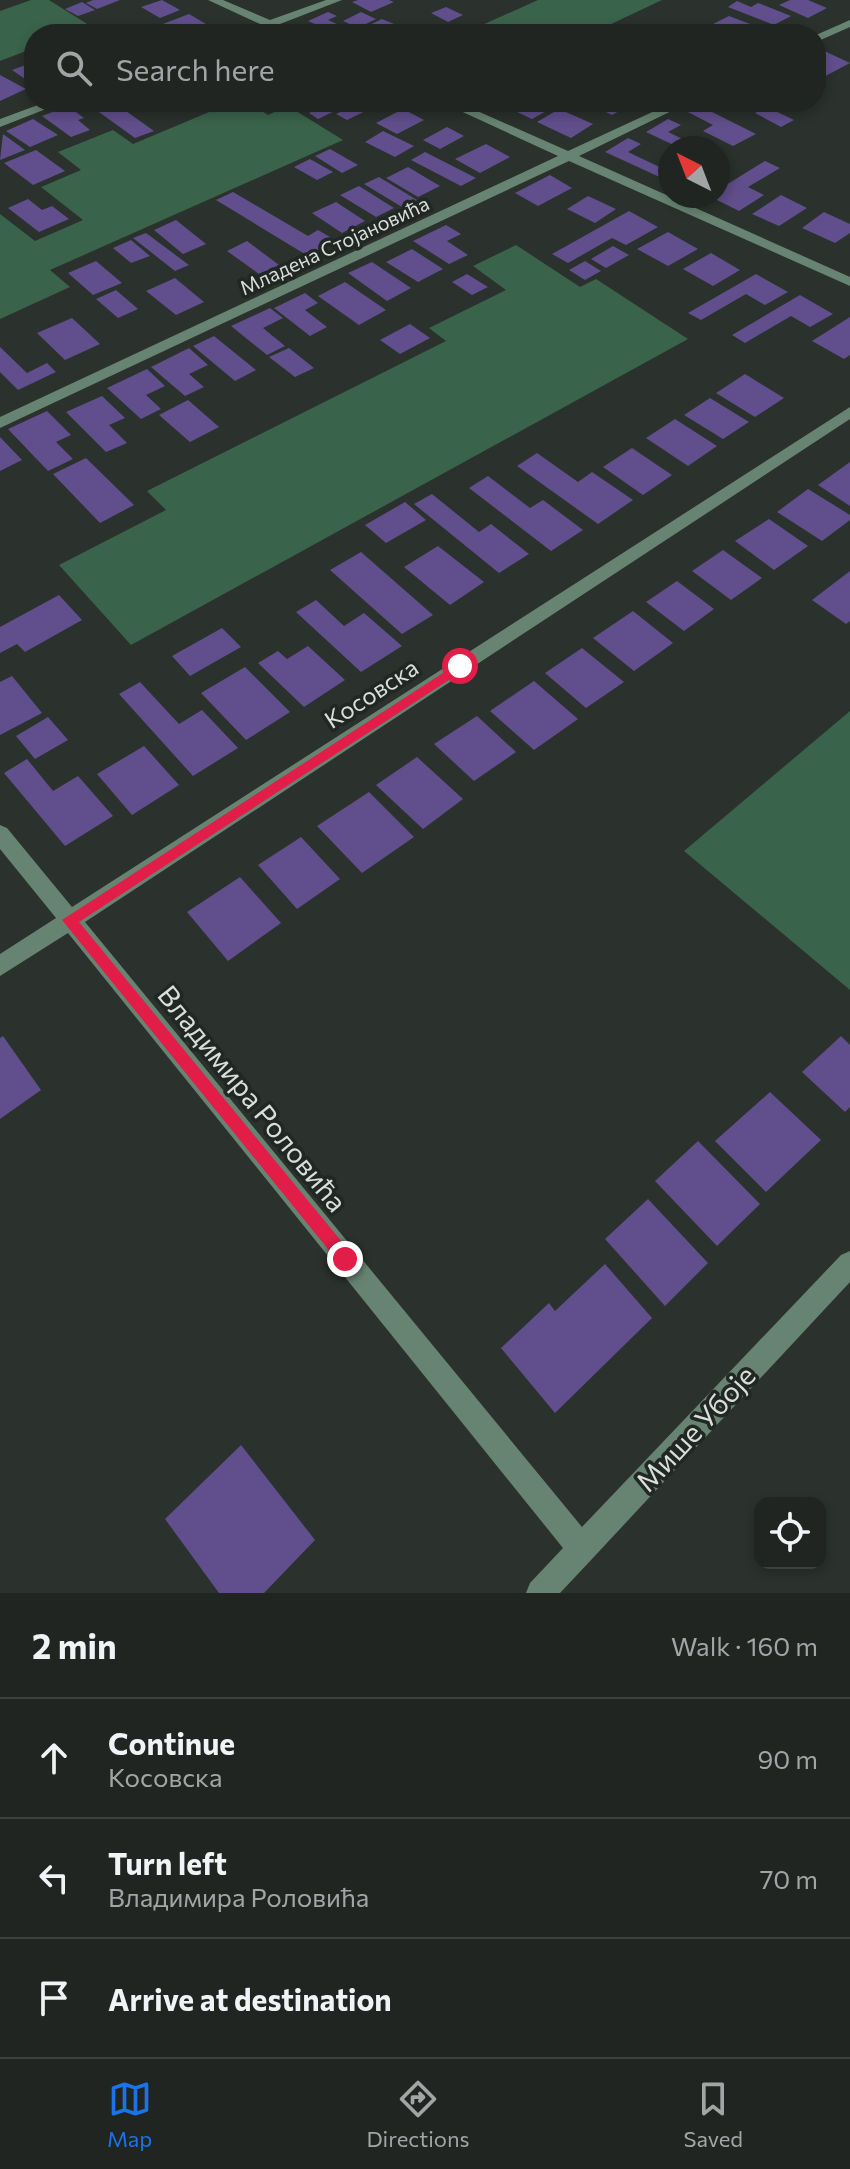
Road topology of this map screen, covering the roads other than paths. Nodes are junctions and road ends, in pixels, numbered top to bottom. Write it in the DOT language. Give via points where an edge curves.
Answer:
graph roads {
  1 [pos="214,0"];
  2 [pos="336,0"];
  3 [pos="850,23"];
  4 [pos="270,24"];
  5 [pos="826,34"];
  6 [pos="30,112"];
  7 [pos="470,112"];
  8 [pos="663,112"];
  9 [pos="0,123"];
  10 [pos="571,157"];
  11 [pos="850,282"];
  12 [pos="850,412"];
  13 [pos="0,423"];
  14 [pos="0,834"];
  15 [pos="69,920"];
  16 [pos="0,966"];
  17 [pos="850,1264"];
  18 [pos="582,1549"];
  19 [pos="540,1593"];
  1 -- 4 [label="street"];
  2 -- 4 [label="street"];
  3 -- 5 [label="street"];
  6 -- 9 [label="street"];
  7 -- 10 [label="street"];
  8 -- 10 [label="street, Младена Стојановића"];
  10 -- 11 [label="street"];
  10 -- 13 [label="street, Младена Стојановића"];
  12 -- 15 [label="street, Косовска"];
  14 -- 15 [label="street, Владимира Роловића"];
  15 -- 16 [label="street, Косовска"];
  15 -- 18 [label="street, Владимира Роловића"];
  17 -- 18 [label="street, Мише Убоје"];
  18 -- 19 [label="street, Мише Убоје"];
}
